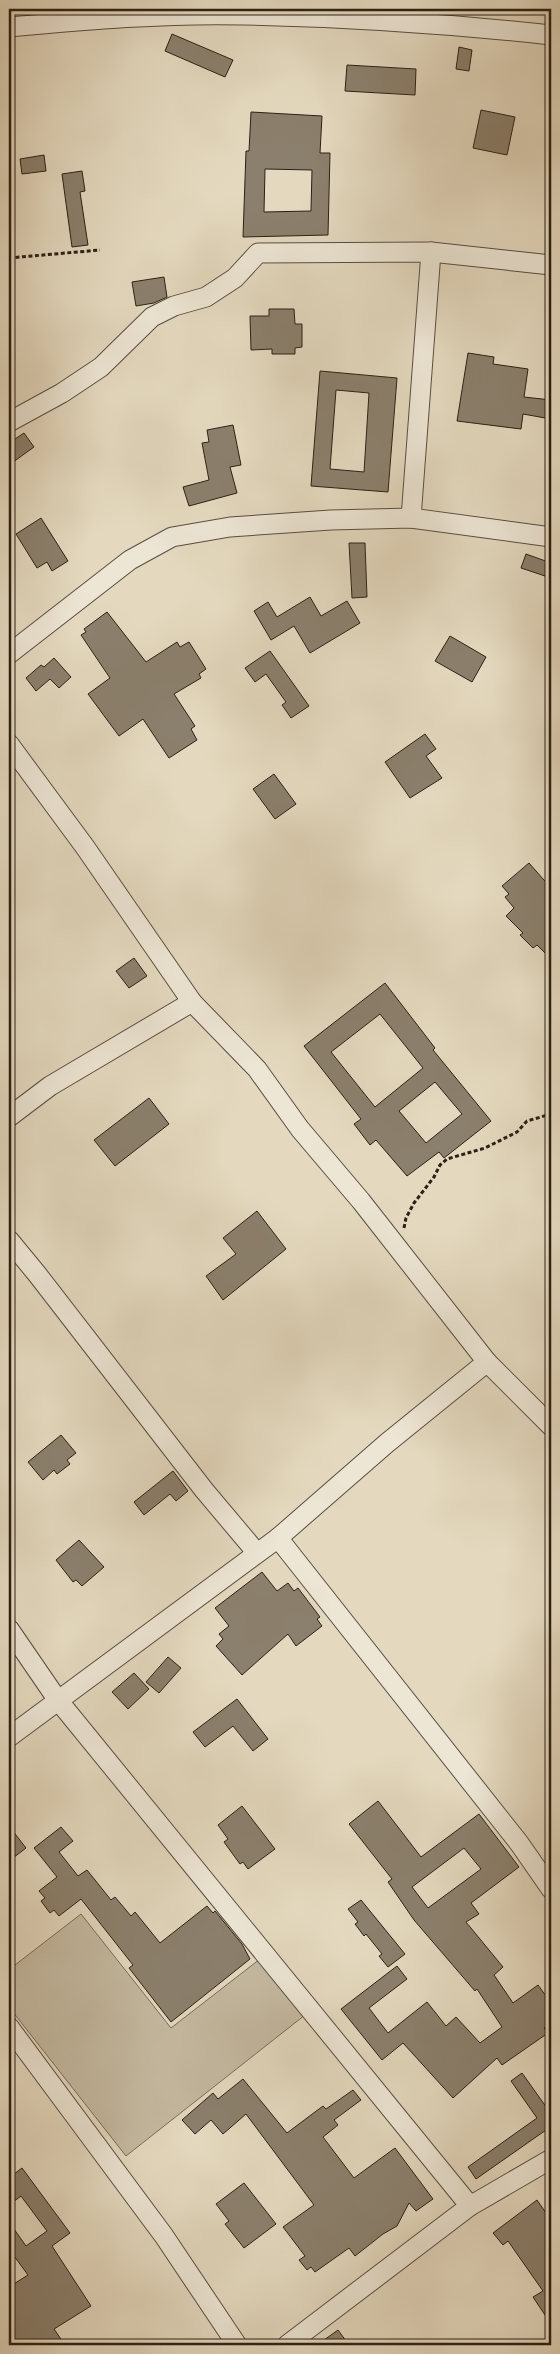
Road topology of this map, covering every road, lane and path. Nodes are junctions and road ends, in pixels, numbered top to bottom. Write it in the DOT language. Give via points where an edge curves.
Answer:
graph roads {
  1 [pos="9,27"];
  2 [pos="551,35"];
  3 [pos="100,250"];
  4 [pos="431,252"];
  5 [pos="9,258"];
  6 [pos="551,265"];
  7 [pos="9,422"];
  8 [pos="411,518"];
  9 [pos="551,537"];
  10 [pos="9,654"];
  11 [pos="9,744"];
  12 [pos="192,1002"];
  13 [pos="551,1114"];
  14 [pos="9,1117"];
  15 [pos="9,1240"];
  16 [pos="399,1250"];
  17 [pos="487,1362"];
  18 [pos="551,1426"];
  19 [pos="278,1538"];
  20 [pos="257,1553"];
  21 [pos="9,1629"];
  22 [pos="57,1699"];
  23 [pos="9,1737"];
  24 [pos="551,1889"];
  25 [pos="9,2026"];
  26 [pos="551,2159"];
  27 [pos="470,2206"];
  28 [pos="237,2345"];
  29 [pos="287,2345"];
  1 -- 2 [label="street" via="140,17 243,15 488,28"];
  3 -- 5 [label="path"];
  4 -- 6 [label="street"];
  4 -- 7 [label="street" via="258,253 235,278 206,297 174,306 152,317 101,367"];
  4 -- 8 [label="street"];
  8 -- 9 [label="street"];
  8 -- 10 [label="street" via="230,527 172,537 130,560"];
  11 -- 12 [label="street"];
  12 -- 14 [label="street" via="50,1086"];
  12 -- 16 [label="street" via="257,1069 300,1128"];
  13 -- 16 [label="path" via="527,1121 517,1132 502,1140 447,1159 440,1165 406,1218"];
  15 -- 20 [label="street"];
  16 -- 17 [label="street"];
  17 -- 18 [label="street"];
  17 -- 19 [label="street" via="386,1443"];
  19 -- 20 [label="street"];
  19 -- 24 [label="street" via="519,1843"];
  20 -- 22 [label="street"];
  21 -- 22 [label="street"];
  22 -- 23 [label="street"];
  22 -- 27 [label="street"];
  25 -- 28 [label="street" via="164,2236"];
  26 -- 27 [label="street"];
  27 -- 29 [label="street"];
}
